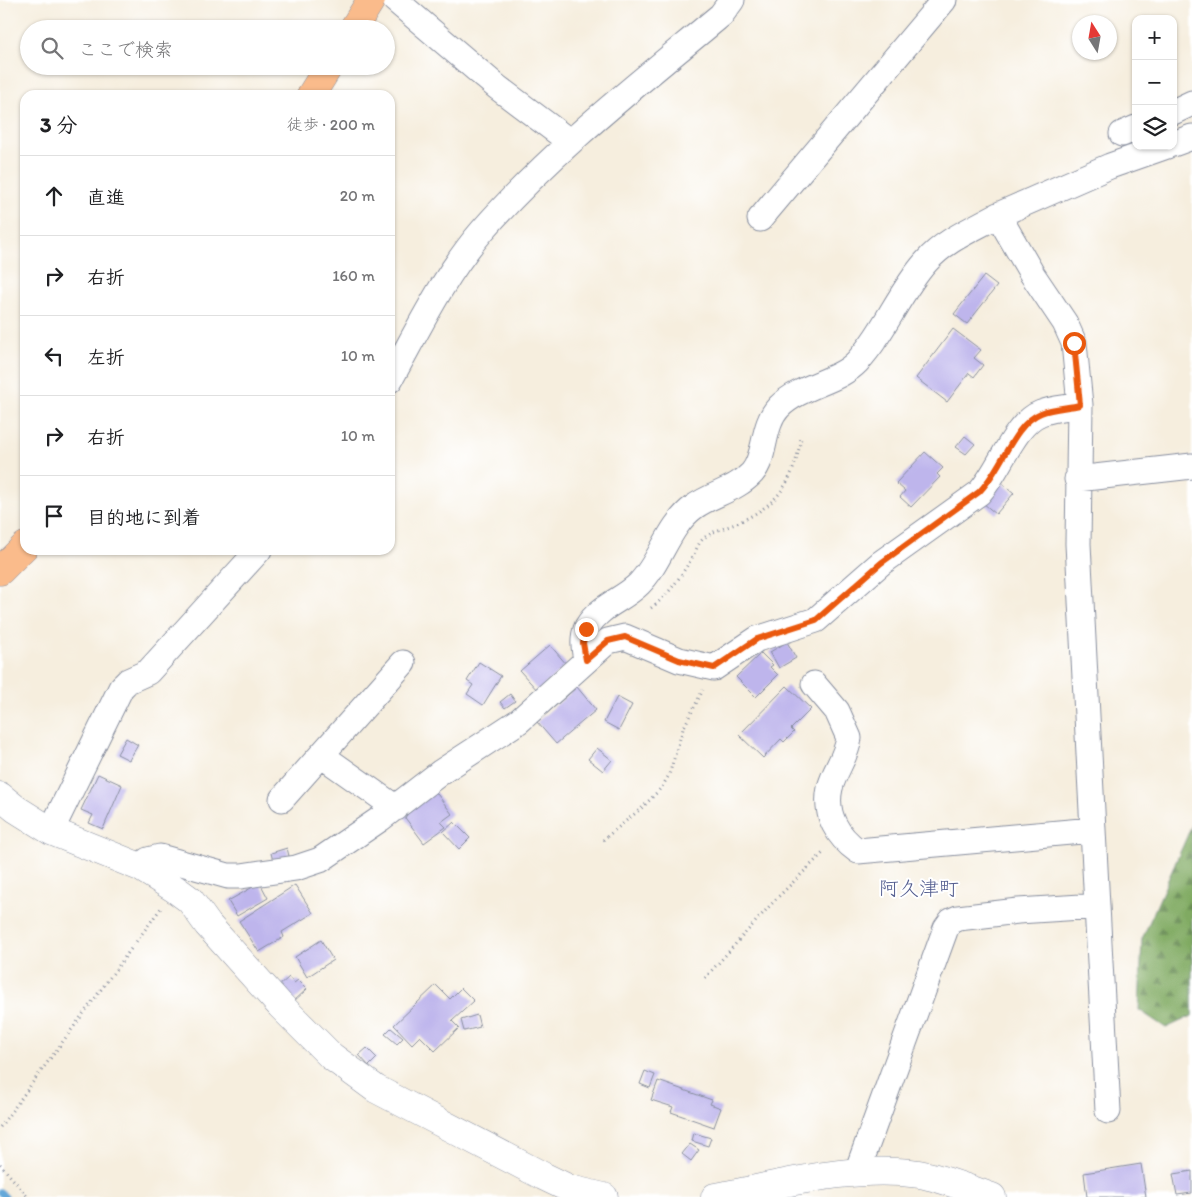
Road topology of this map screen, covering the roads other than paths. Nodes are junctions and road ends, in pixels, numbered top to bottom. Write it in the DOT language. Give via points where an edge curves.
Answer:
graph roads {
  1 [pos="370,0"];
  2 [pos="395,0"];
  3 [pos="732,0"];
  4 [pos="944,0"];
  5 [pos="358,20"];
  6 [pos="323,75"];
  7 [pos="314,90"];
  8 [pos="1192,103"];
  9 [pos="1177,110"];
  10 [pos="1192,138"];
  11 [pos="569,141"];
  12 [pos="1177,143"];
  13 [pos="1156,150"];
  14 [pos="998,215"];
  15 [pos="760,219"];
  16 [pos="395,371"];
  17 [pos="1080,405"];
  18 [pos="1192,466"];
  19 [pos="1078,479"];
  20 [pos="20,551"];
  21 [pos="254,555"];
  22 [pos="0,571"];
  23 [pos="586,660"];
  24 [pos="403,662"];
  25 [pos="814,684"];
  26 [pos="321,755"];
  27 [pos="0,796"];
  28 [pos="282,800"];
  29 [pos="396,808"];
  30 [pos="1093,830"];
  31 [pos="51,831"];
  32 [pos="140,867"];
  33 [pos="1097,906"];
  34 [pos="1108,1111"];
  35 [pos="857,1172"];
  36 [pos="596,1196"];
  37 [pos="714,1197"];
  38 [pos="992,1197"];
  1 -- 5 [label="main road"];
  2 -- 11 [label="street" via="497,87"];
  3 -- 11 [label="street" via="720,15"];
  4 -- 15 [label="street"];
  6 -- 7 [label="main road"];
  8 -- 9 [label="street"];
  10 -- 12 [label="street"];
  11 -- 16 [label="street" via="481,232 444,284"];
  13 -- 14 [label="street" via="1110,166"];
  14 -- 17 [label="street" via="1074,343"];
  14 -- 23 [label="street" via="946,243 926,262 884,327 856,363 795,395 779,408 768,424 754,471 743,481 693,508 639,584 596,615 586,629 583,643"];
  17 -- 19 [label="street"];
  17 -- 23 [label="street" via="1042,412 1030,420 1018,433 987,485 881,563 816,620 757,639 714,668 679,660 625,637 608,641"];
  18 -- 19 [label="street"];
  19 -- 30 [label="street" via="1078,544"];
  20 -- 22 [label="main road"];
  21 -- 31 [label="street" via="148,672 121,688"];
  23 -- 29 [label="street" via="519,721 441,772"];
  24 -- 26 [label="street"];
  25 -- 30 [label="street" via="837,711 849,738 830,788 832,817 836,831 858,851"];
  26 -- 28 [label="street"];
  26 -- 29 [label="street"];
  27 -- 31 [label="street"];
  29 -- 32 [label="street" via="320,860 296,868 228,876 160,858 148,860"];
  30 -- 33 [label="street"];
  31 -- 32 [label="street"];
  32 -- 36 [label="street" via="190,900 208,925 280,1005 349,1070 376,1089 534,1172 570,1189"];
  33 -- 34 [label="street"];
  33 -- 35 [label="street" via="1018,911 951,921 942,937"];
  35 -- 37 [label="street"];
  35 -- 38 [label="street" via="919,1174"];
}
